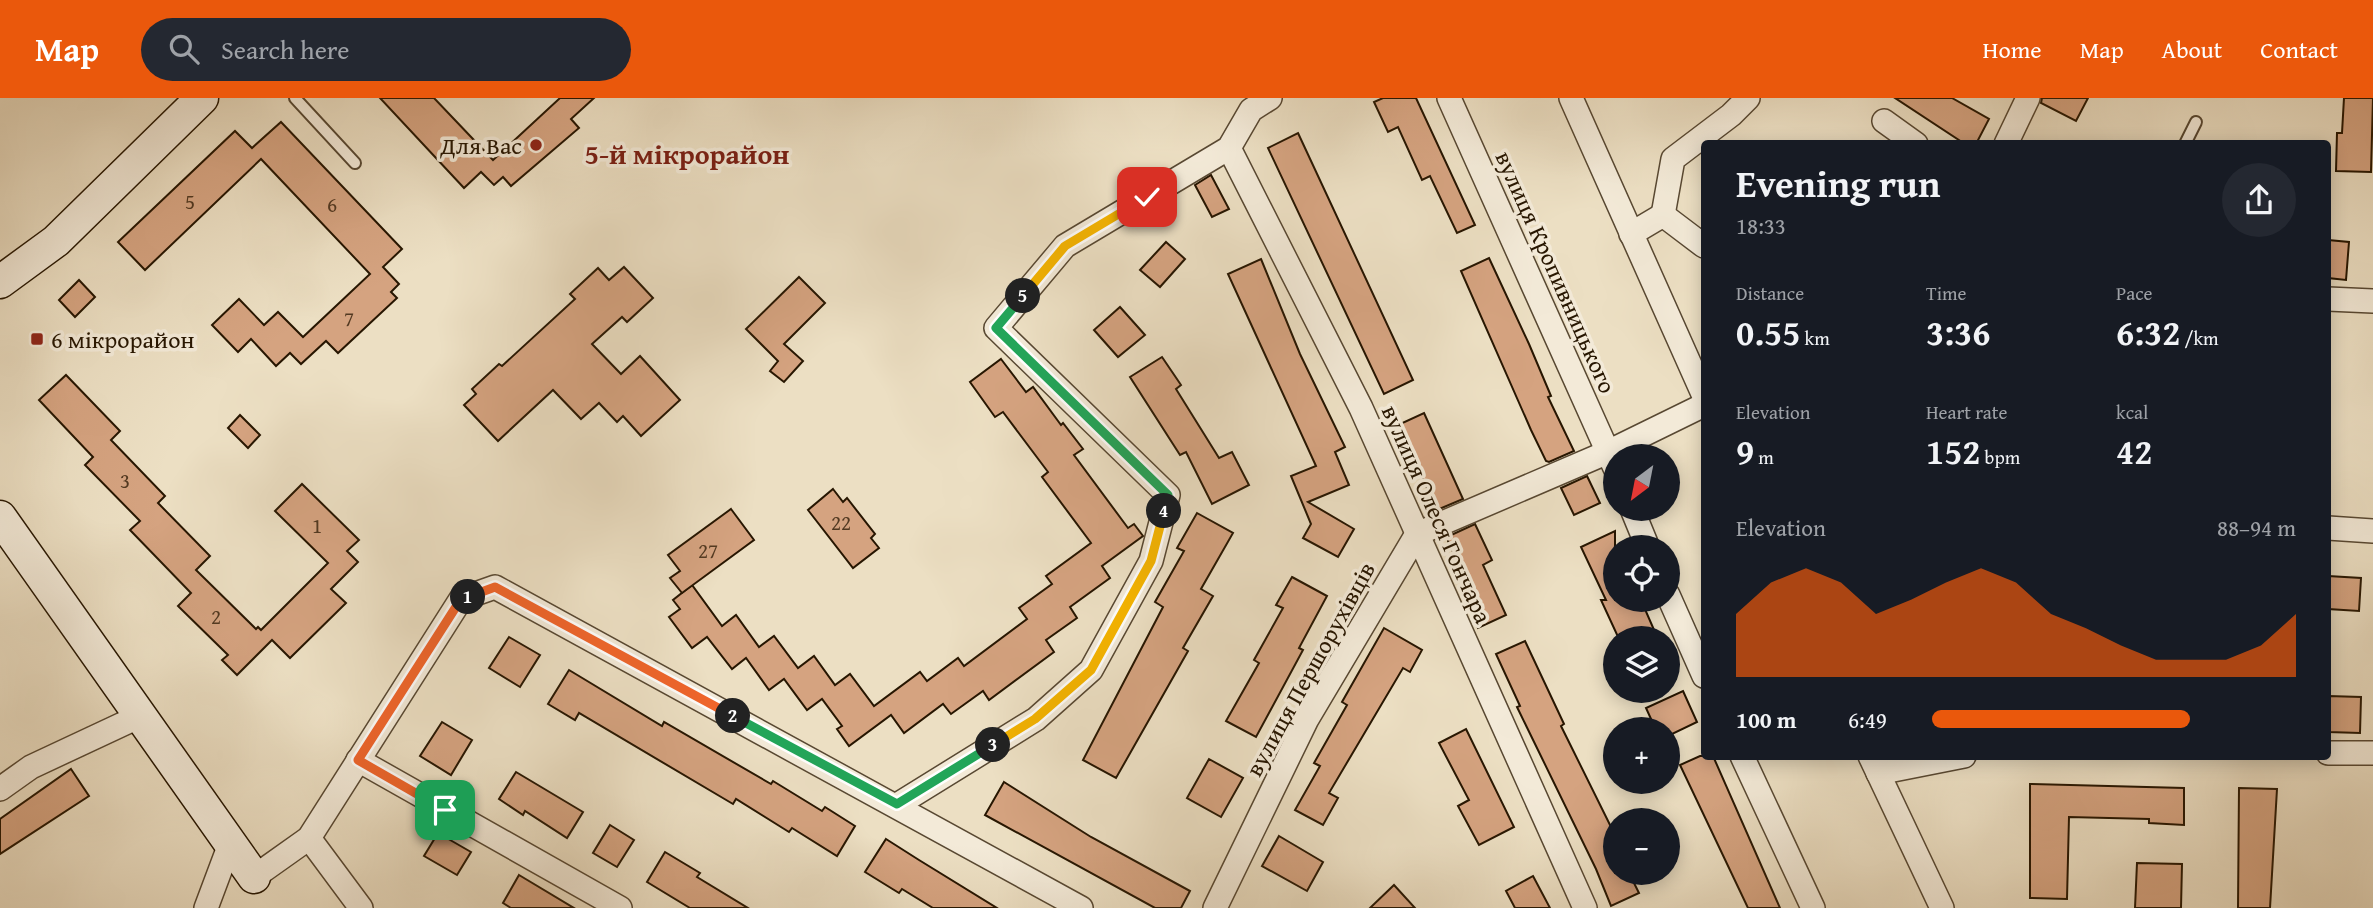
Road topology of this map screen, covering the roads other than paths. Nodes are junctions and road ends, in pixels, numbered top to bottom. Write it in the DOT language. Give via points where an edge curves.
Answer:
graph roads {
  1 [pos="202,98"];
  2 [pos="295,98"];
  3 [pos="1270,98"];
  4 [pos="1449,98"];
  5 [pos="1571,98"];
  6 [pos="1748,98"];
  7 [pos="2028,98"];
  8 [pos="1884,121"];
  9 [pos="2196,122"];
  10 [pos="1910,140"];
  11 [pos="2008,140"];
  12 [pos="2187,140"];
  13 [pos="1229,148"];
  14 [pos="355,163"];
  15 [pos="1663,215"];
  16 [pos="1631,234"];
  17 [pos="1701,244"];
  18 [pos="0,282"];
  19 [pos="2331,299"];
  20 [pos="2373,301"];
  21 [pos="1701,389"];
  22 [pos="1701,407"];
  23 [pos="1605,444"];
  24 [pos="1639,444"];
  25 [pos="1603,463"];
  26 [pos="0,517"];
  27 [pos="2331,528"];
  28 [pos="2373,531"];
  29 [pos="1417,534"];
  30 [pos="1676,612"];
  31 [pos="1701,669"];
  32 [pos="140,716"];
  33 [pos="2331,753"];
  34 [pos="2373,753"];
  35 [pos="358,760"];
  36 [pos="1744,760"];
  37 [pos="1924,760"];
  38 [pos="1874,765"];
  39 [pos="0,789"];
  40 [pos="897,804"];
  41 [pos="309,838"];
  42 [pos="230,844"];
  43 [pos="254,877"];
  44 [pos="206,908"];
  45 [pos="361,908"];
  46 [pos="620,908"];
  47 [pos="1081,908"];
  48 [pos="1215,908"];
  49 [pos="1585,908"];
  50 [pos="1813,908"];
  51 [pos="1942,908"];
  1 -- 18 [label="street" via="56,241"];
  2 -- 14 [label="lane"];
  3 -- 13 [label="street" via="1251,110"];
  4 -- 23 [label="street, вулиця Кропивницького"];
  5 -- 16 [label="street"];
  6 -- 15 [label="street" via="1673,159"];
  7 -- 11 [label="street"];
  8 -- 10 [label="street"];
  9 -- 12 [label="lane"];
  13 -- 29 [label="street, вулиця Олеся Гончара" via="1361,408"];
  13 -- 40 [label="street" via="1065,246 996,328 1168,495 1151,561 1091,670 1035,719"];
  15 -- 16 [label="street"];
  15 -- 17 [label="street"];
  16 -- 21 [label="street"];
  19 -- 20 [label="street"];
  22 -- 24 [label="street"];
  25 -- 29 [label="street"];
  26 -- 32 [label="street"];
  27 -- 28 [label="street"];
  29 -- 48 [label="street, вулиця Першорухівців" via="1307,719"];
  29 -- 49 [label="street, вулиця Олеся Гончара"];
  30 -- 31 [label="street"];
  32 -- 39 [label="street" via="31,767"];
  32 -- 42 [label="street"];
  33 -- 34 [label="street"];
  35 -- 40 [label="street" via="461,599 495,587"];
  35 -- 41 [label="street"];
  35 -- 46 [label="street"];
  36 -- 50 [label="street"];
  37 -- 38 [label="street"];
  38 -- 51 [label="street"];
  40 -- 47 [label="street"];
  41 -- 43 [label="street"];
  41 -- 45 [label="street"];
  42 -- 43 [label="street"];
  42 -- 44 [label="street"];
}
